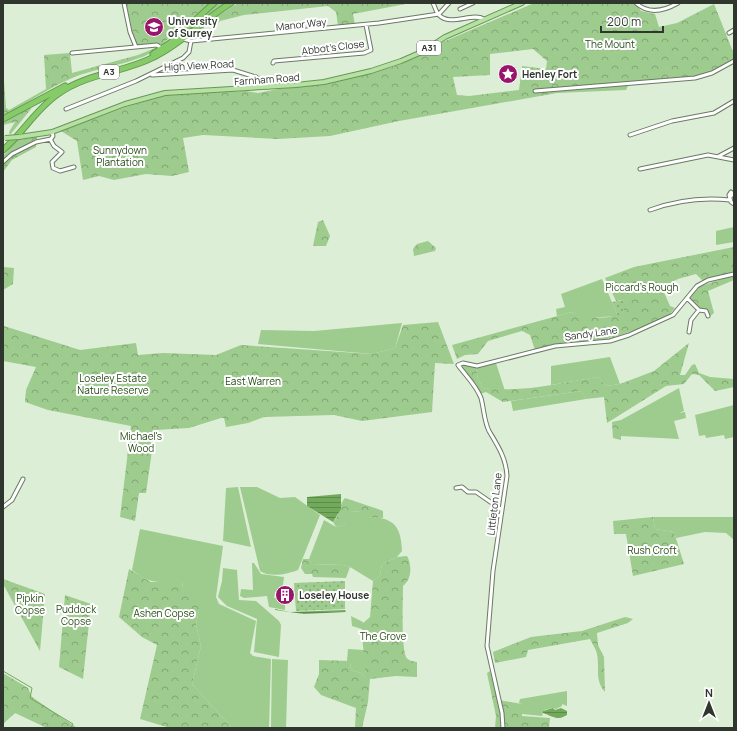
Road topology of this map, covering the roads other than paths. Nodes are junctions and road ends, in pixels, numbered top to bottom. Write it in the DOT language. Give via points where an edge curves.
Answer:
graph roads {
  1 [pos="124,3"];
  2 [pos="214,3"];
  3 [pos="231,3"];
  4 [pos="433,3"];
  5 [pos="449,3"];
  6 [pos="473,3"];
  7 [pos="522,3"];
  8 [pos="636,3"];
  9 [pos="678,3"];
  10 [pos="460,9"];
  11 [pos="439,14"];
  12 [pos="484,19"];
  13 [pos="366,25"];
  14 [pos="734,30"];
  15 [pos="729,33"];
  16 [pos="183,39"];
  17 [pos="191,41"];
  18 [pos="136,47"];
  19 [pos="163,50"];
  20 [pos="72,53"];
  21 [pos="734,62"];
  22 [pos="273,63"];
  23 [pos="159,73"];
  24 [pos="65,86"];
  25 [pos="268,87"];
  26 [pos="537,91"];
  27 [pos="734,101"];
  28 [pos="66,109"];
  29 [pos="3,119"];
  30 [pos="52,132"];
  31 [pos="630,135"];
  32 [pos="4,138"];
  33 [pos="50,139"];
  34 [pos="3,147"];
  35 [pos="734,148"];
  36 [pos="3,151"];
  37 [pos="719,156"];
  38 [pos="734,160"];
  39 [pos="3,162"];
  40 [pos="74,167"];
  41 [pos="640,169"];
  42 [pos="734,204"];
  43 [pos="650,210"];
  44 [pos="734,274"];
  45 [pos="687,298"];
  46 [pos="699,310"];
  47 [pos="708,316"];
  48 [pos="689,332"];
  49 [pos="458,365"];
  50 [pos="23,479"];
  51 [pos="456,488"];
  52 [pos="3,507"];
  53 [pos="502,510"];
  54 [pos="501,515"];
  55 [pos="491,518"];
  56 [pos="503,728"];
  1 -- 18 [label="street" via="130,33"];
  2 -- 19 [label="highway, A3"];
  3 -- 16 [label="highway, A3"];
  4 -- 11 [label="street"];
  5 -- 11 [label="street"];
  6 -- 10 [label="street"];
  7 -- 12 [label="main road, Farnham Road / A31"];
  8 -- 9 [label="street" via="651,11 660,11"];
  11 -- 12 [label="street" via="452,19"];
  11 -- 13 [label="street, Manor Way"];
  12 -- 25 [label="main road, Farnham Road / A31" via="445,37 424,51 383,68 324,82"];
  13 -- 17 [label="street, Manor Way"];
  13 -- 22 [label="street, Abbot's Close" via="371,50 364,53"];
  14 -- 15 [label="street"];
  16 -- 17 [label="street, Manor Way"];
  16 -- 19 [label="highway, A3"];
  17 -- 23 [label="street, High View Road" via="186,56"];
  18 -- 19 [label="street" via="157,45"];
  18 -- 20 [label="street"];
  19 -- 24 [label="highway, A3" via="140,60 89,75"];
  19 -- 36 [label="highway, A3" via="137,65 94,76 69,87 37,111"];
  21 -- 26 [label="street" via="695,78"];
  23 -- 25 [label="street, High View Road" via="239,70 256,77"];
  23 -- 28 [label="street, High View Road"];
  24 -- 29 [label="highway, A3"];
  24 -- 34 [label="highway, A3" via="38,106"];
  25 -- 30 [label="main road, Farnham Road / A31" via="165,93 111,109"];
  27 -- 31 [label="street" via="714,113 672,121"];
  30 -- 32 [label="main road, Farnham Road / A31, bridge"];
  30 -- 33 [label="street" via="53,137"];
  33 -- 39 [label="street" via="36,142 12,154"];
  33 -- 40 [label="street" via="62,152 52,162 54,168 60,171"];
  35 -- 37 [label="street"];
  37 -- 38 [label="street" via="722,159"];
  37 -- 41 [label="street" via="708,155"];
  42 -- 43 [label="street" via="730,198 709,198 678,201"];
  44 -- 45 [label="street, Sandy Lane" via="708,280 697,286"];
  45 -- 46 [label="street"];
  45 -- 49 [label="street, Sandy Lane" via="673,315 623,337 555,346 477,366 463,363"];
  46 -- 47 [label="street" via="706,311"];
  46 -- 48 [label="street" via="691,320"];
  49 -- 53 [label="street, Littleton Lane" via="473,383 480,397 489,430 504,456 507,476"];
  50 -- 52 [label="street" via="12,500"];
  51 -- 53 [label="street" via="462,487 468,492 476,492"];
  53 -- 54 [label="street, Littleton Lane"];
  54 -- 55 [label="street"];
  54 -- 56 [label="street, Littleton Lane" via="490,597 488,656 502,713"];
}
